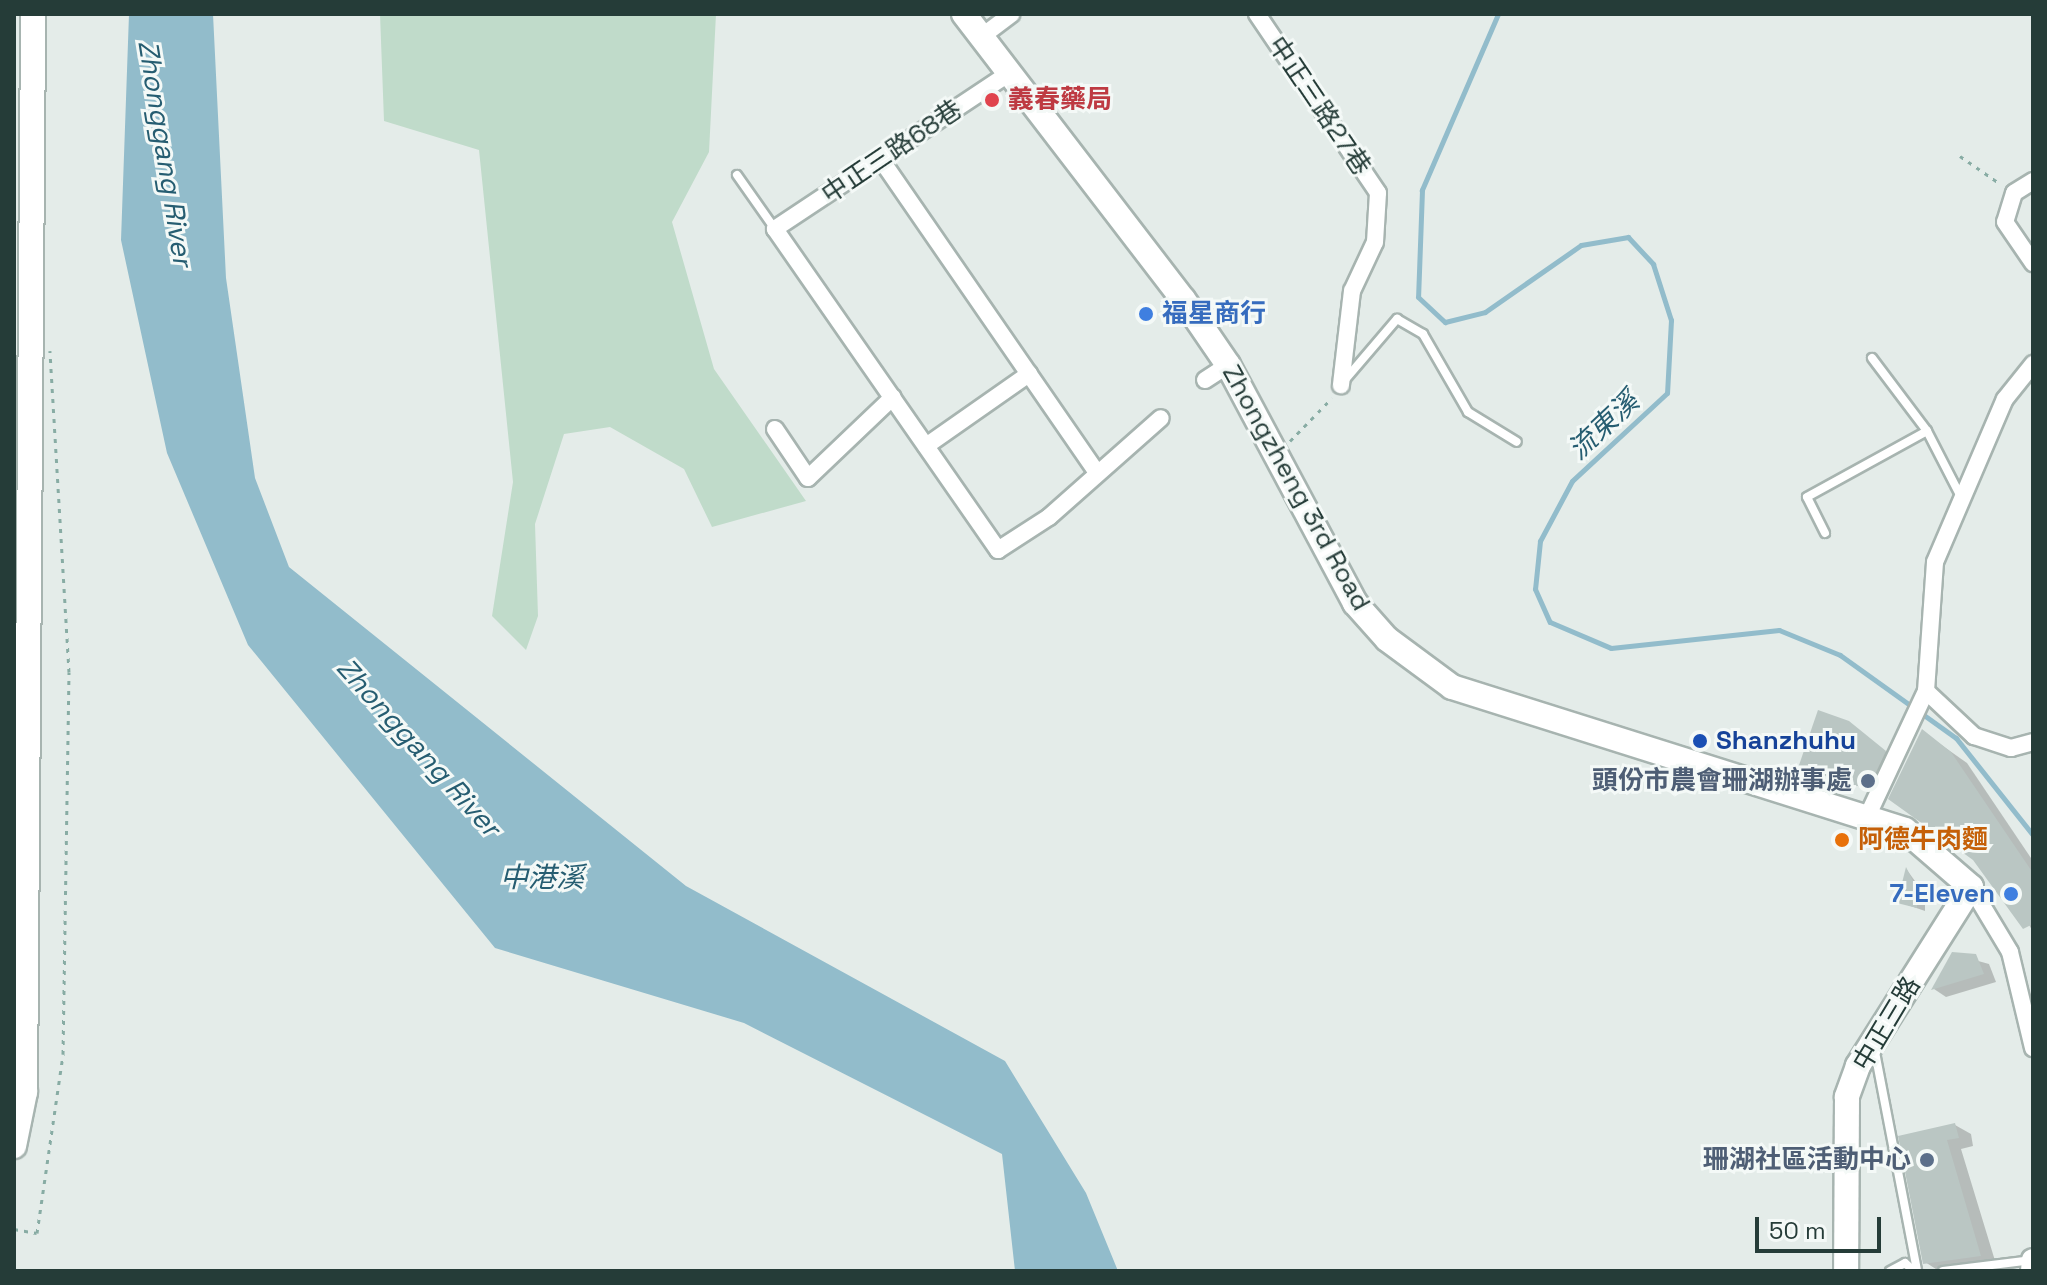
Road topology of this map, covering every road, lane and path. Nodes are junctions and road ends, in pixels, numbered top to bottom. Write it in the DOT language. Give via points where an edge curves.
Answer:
graph roads {
  1 [pos="33,14"];
  2 [pos="964,14"];
  3 [pos="1011,14"];
  4 [pos="1257,14"];
  5 [pos="981,37"];
  6 [pos="1008,74"];
  7 [pos="1960,156"];
  8 [pos="882,161"];
  9 [pos="737,175"];
  10 [pos="2033,181"];
  11 [pos="2014,193"];
  12 [pos="775,229"];
  13 [pos="2033,263"];
  14 [pos="34,351"];
  15 [pos="1872,358"];
  16 [pos="2033,364"];
  17 [pos="1228,365"];
  18 [pos="1029,374"];
  19 [pos="1205,380"];
  20 [pos="1341,385"];
  21 [pos="893,397"];
  22 [pos="1161,418"];
  23 [pos="775,429"];
  24 [pos="1927,431"];
  25 [pos="1517,442"];
  26 [pos="926,446"];
  27 [pos="1276,455"];
  28 [pos="1097,473"];
  29 [pos="1960,495"];
  30 [pos="1825,533"];
  31 [pos="1926,691"];
  32 [pos="2033,742"];
  33 [pos="1867,817"];
  34 [pos="1971,887"];
  35 [pos="1874,1041"];
  36 [pos="2033,1048"];
  37 [pos="14,1146"];
  38 [pos="14,1229"];
  39 [pos="2033,1260"];
  40 [pos="1846,1271"];
  41 [pos="1890,1271"];
  42 [pos="1915,1271"];
  43 [pos="1943,1271"];
  44 [pos="2032,1271"];
  1 -- 14 [label="main road"];
  2 -- 5 [label="main road, Zhongzheng 3rd Road"];
  3 -- 5 [label="street"];
  4 -- 20 [label="street, 中正三路27巷" via="1378,193 1375,242 1352,291"];
  5 -- 6 [label="main road, Zhongzheng 3rd Road"];
  6 -- 8 [label="street, 中正三路68巷"];
  6 -- 17 [label="main road, Zhongzheng 3rd Road"];
  7 -- 11 [label="path"];
  8 -- 12 [label="street, 中正三路68巷"];
  8 -- 18 [label="street"];
  9 -- 12 [label="lane"];
  10 -- 11 [label="street"];
  11 -- 13 [label="street" via="2005,222"];
  12 -- 21 [label="street"];
  14 -- 37 [label="main road" via="25,1092"];
  14 -- 38 [label="path" via="54,351 69,672 63,1054 37,1233"];
  15 -- 24 [label="lane"];
  16 -- 29 [label="street" via="2005,399"];
  17 -- 19 [label="street"];
  17 -- 27 [label="main road, Zhongzheng 3rd Road"];
  18 -- 26 [label="street"];
  18 -- 28 [label="street"];
  20 -- 25 [label="lane" via="1397,319 1423,334 1468,412"];
  20 -- 27 [label="path"];
  21 -- 23 [label="street" via="808,478"];
  21 -- 26 [label="street"];
  22 -- 28 [label="street"];
  24 -- 29 [label="lane"];
  24 -- 30 [label="lane" via="1807,497"];
  26 -- 28 [label="street" via="998,550"];
  27 -- 33 [label="main road, Zhongzheng 3rd Road" via="1355,603 1421,669 1481,697"];
  29 -- 31 [label="street" via="1935,562"];
  31 -- 32 [label="street" via="1974,736 2011,748"];
  31 -- 33 [label="street"];
  33 -- 34 [label="main road, Zhongzheng 3rd Road" via="1905,830"];
  34 -- 35 [label="main road, 中正三路"];
  34 -- 36 [label="street" via="2010,952"];
  35 -- 40 [label="main road, 中正三路" via="1847,1097"];
  35 -- 42 [label="lane" via="1877,1091"];
  39 -- 43 [label="lane"];
  39 -- 44 [label="street"];
  41 -- 42 [label="lane" via="1905,1263"];
}
